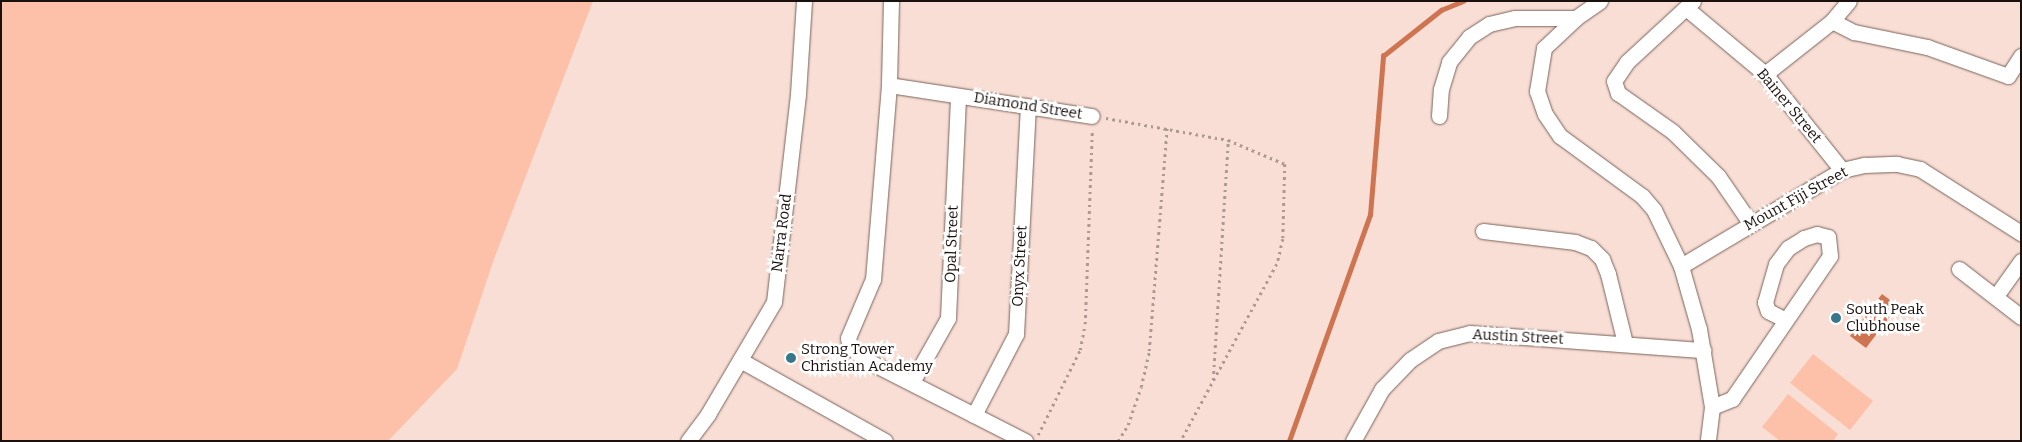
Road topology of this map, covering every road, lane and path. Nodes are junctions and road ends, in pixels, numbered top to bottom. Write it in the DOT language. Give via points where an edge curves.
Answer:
graph roads {
  1 [pos="804,1"];
  2 [pos="891,1"];
  3 [pos="1600,1"];
  4 [pos="1849,1"];
  5 [pos="1690,5"];
  6 [pos="1576,18"];
  7 [pos="1832,21"];
  8 [pos="2021,56"];
  9 [pos="1765,74"];
  10 [pos="890,86"];
  11 [pos="958,96"];
  12 [pos="1028,106"];
  13 [pos="1092,116"];
  14 [pos="1439,116"];
  15 [pos="1167,127"];
  16 [pos="1228,140"];
  17 [pos="1842,170"];
  18 [pos="1752,224"];
  19 [pos="1483,230"];
  20 [pos="2021,233"];
  21 [pos="2021,261"];
  22 [pos="1681,266"];
  23 [pos="1959,269"];
  24 [pos="1996,296"];
  25 [pos="2021,317"];
  26 [pos="1784,320"];
  27 [pos="1625,343"];
  28 [pos="1703,350"];
  29 [pos="740,360"];
  30 [pos="912,382"];
  31 [pos="1213,383"];
  32 [pos="1712,407"];
  33 [pos="974,415"];
  34 [pos="688,441"];
  35 [pos="885,441"];
  36 [pos="1025,441"];
  37 [pos="1035,441"];
  38 [pos="1118,441"];
  39 [pos="1181,441"];
  40 [pos="1353,441"];
  41 [pos="1708,441"];
  1 -- 29 [label="street, Narra Road" via="798,94 774,302"];
  2 -- 10 [label="street"];
  3 -- 6 [label="street"];
  4 -- 7 [label="street"];
  5 -- 9 [label="street, Bainer Street"];
  5 -- 18 [label="street" via="1627,62 1614,81 1618,93 1674,132 1718,176"];
  6 -- 14 [label="street" via="1515,18 1489,24 1469,37 1449,62 1441,89"];
  6 -- 22 [label="street" via="1544,48 1537,91 1545,114 1560,136 1642,196 1654,210"];
  7 -- 8 [label="street" via="1854,32 1927,47 2008,76"];
  7 -- 9 [label="street"];
  9 -- 17 [label="street, Bainer Street"];
  10 -- 11 [label="street, Diamond Street"];
  10 -- 30 [label="street" via="873,279 848,338 857,354"];
  11 -- 12 [label="street, Diamond Street"];
  11 -- 30 [label="street, Opal Street" via="948,318"];
  12 -- 13 [label="street, Diamond Street"];
  12 -- 33 [label="street, Onyx Street" via="1016,334"];
  13 -- 15 [label="path, Diamond Street"];
  13 -- 37 [label="path" via="1085,324 1080,350"];
  15 -- 16 [label="path, Diamond Street"];
  15 -- 38 [label="path" via="1149,351 1141,388 1128,425"];
  16 -- 31 [label="path"];
  16 -- 31 [label="path, Diamond Street" via="1285,164 1285,212 1277,264"];
  17 -- 18 [label="street, Mount Fiji Street"];
  17 -- 20 [label="street, Mount Fiji Street" via="1897,164 1920,169"];
  18 -- 22 [label="street, Mount Fiji Street"];
  19 -- 27 [label="street" via="1576,242 1591,248 1602,259 1608,274"];
  21 -- 24 [label="street"];
  22 -- 28 [label="street"];
  23 -- 24 [label="street"];
  24 -- 25 [label="street"];
  26 -- 26 [label="street" via="1830,256 1828,237 1818,234 1804,238 1788,248 1776,264 1765,302 1768,311"];
  26 -- 32 [label="street" via="1732,398"];
  27 -- 28 [label="street, Austin Street"];
  27 -- 40 [label="street, Austin Street" via="1470,333 1438,341 1410,360 1382,390"];
  28 -- 32 [label="street"];
  29 -- 34 [label="street, Narra Road"];
  29 -- 35 [label="street"];
  30 -- 33 [label="street"];
  31 -- 39 [label="path"];
  32 -- 41 [label="street"];
  33 -- 36 [label="street"];
}
